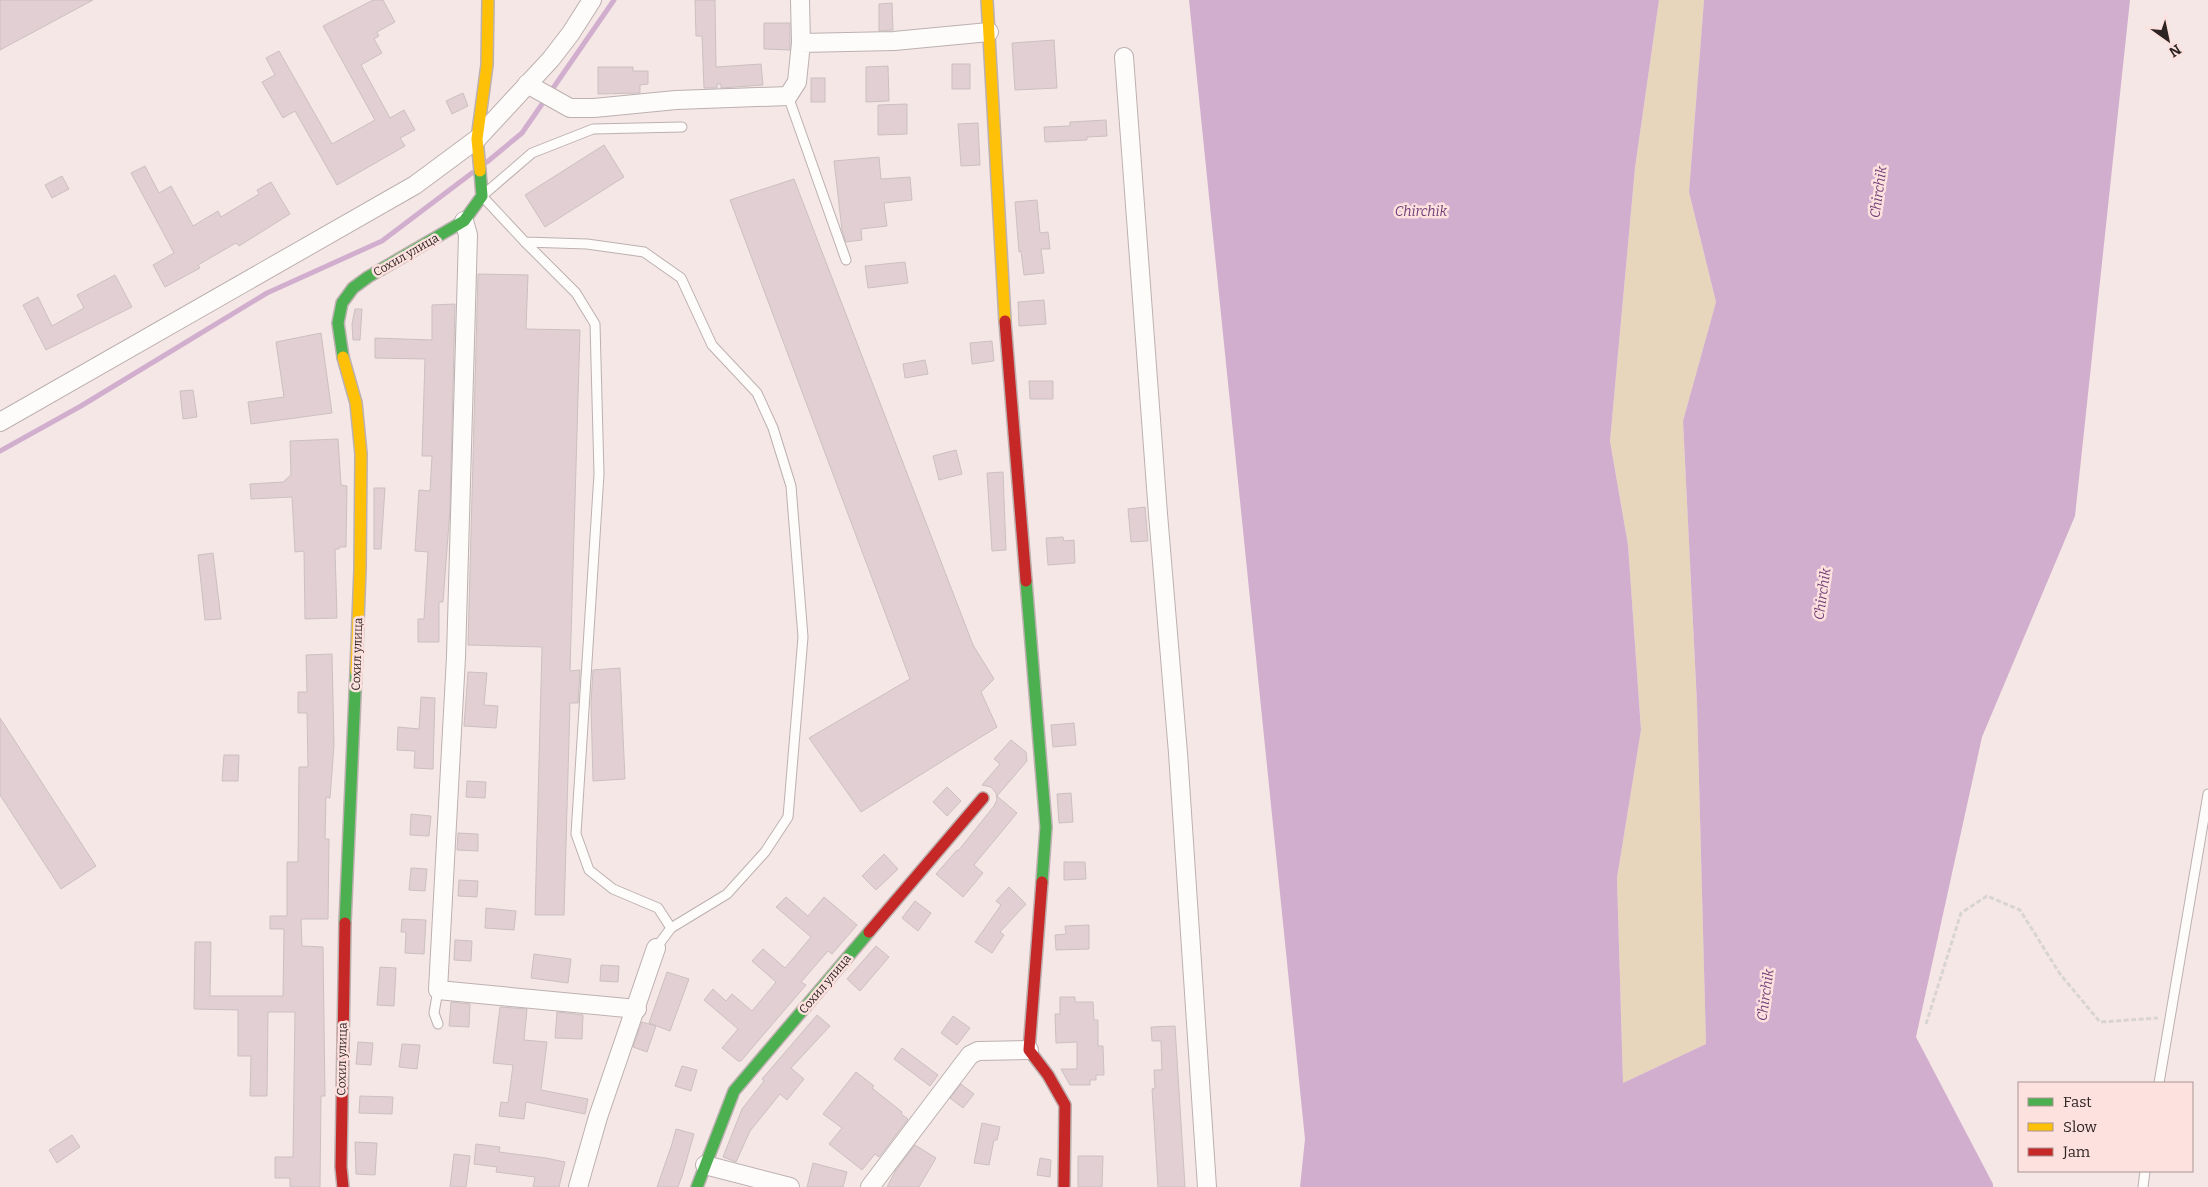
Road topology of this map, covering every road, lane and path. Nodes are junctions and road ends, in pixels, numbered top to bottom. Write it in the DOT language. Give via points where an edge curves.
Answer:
graph roads {
  1 [pos="488,0"];
  2 [pos="592,0"];
  3 [pos="800,0"];
  4 [pos="987,0"];
  5 [pos="989,32"];
  6 [pos="801,42"];
  7 [pos="1124,56"];
  8 [pos="528,84"];
  9 [pos="788,96"];
  10 [pos="682,127"];
  11 [pos="477,139"];
  12 [pos="482,196"];
  13 [pos="464,221"];
  14 [pos="525,242"];
  15 [pos="846,260"];
  16 [pos="0,422"];
  17 [pos="2208,794"];
  18 [pos="983,798"];
  19 [pos="671,928"];
  20 [pos="656,948"];
  21 [pos="438,990"];
  22 [pos="637,1009"];
  23 [pos="2169,1018"];
  24 [pos="438,1024"];
  25 [pos="1926,1024"];
  26 [pos="1029,1050"];
  27 [pos="2159,1082"];
  28 [pos="705,1165"];
  29 [pos="2145,1172"];
  30 [pos="1064,1186"];
  31 [pos="343,1187"];
  32 [pos="578,1187"];
  33 [pos="697,1187"];
  34 [pos="790,1187"];
  35 [pos="870,1187"];
  36 [pos="1207,1187"];
  37 [pos="2142,1187"];
  1 -- 11 [label="street" via="487,65"];
  2 -- 8 [label="street" via="571,33"];
  3 -- 6 [label="street"];
  4 -- 5 [label="street"];
  5 -- 6 [label="street" via="894,41"];
  5 -- 26 [label="street" via="1005,324 1046,827"];
  6 -- 9 [label="street" via="797,82"];
  7 -- 36 [label="street" via="1178,753"];
  8 -- 9 [label="street" via="570,108"];
  8 -- 11 [label="street"];
  9 -- 15 [label="lane"];
  10 -- 12 [label="lane" via="593,129 532,153"];
  11 -- 12 [label="street"];
  11 -- 16 [label="street" via="415,185"];
  12 -- 13 [label="street, Сохил улица"];
  12 -- 14 [label="lane"];
  13 -- 21 [label="street" via="468,235 456,657"];
  13 -- 31 [label="street, Сохил улица" via="353,288 342,303 338,323 340,345 356,403 361,454 360,569 345,923"];
  14 -- 19 [label="lane" via="576,293 595,324 599,474 576,834 589,870 613,890 658,908"];
  14 -- 19 [label="lane" via="587,244 644,252 681,278 712,345 757,393 773,428 791,486 803,637 788,817 765,852 726,894"];
  17 -- 23 [label="lane"];
  18 -- 28 [label="street, Сохил улица" via="734,1091"];
  19 -- 20 [label="lane"];
  20 -- 22 [label="street"];
  21 -- 22 [label="street"];
  21 -- 24 [label="lane" via="434,1013"];
  22 -- 32 [label="street" via="598,1117"];
  23 -- 25 [label="path" via="2100,1022 2060,974 2020,910 1987,896 1961,913"];
  23 -- 27 [label="lane"];
  26 -- 30 [label="street" via="1065,1105"];
  26 -- 35 [label="street" via="978,1051 970,1056"];
  28 -- 33 [label="street, Сохил улица"];
  28 -- 34 [label="street"];
  29 -- 37 [label="lane"];
}
